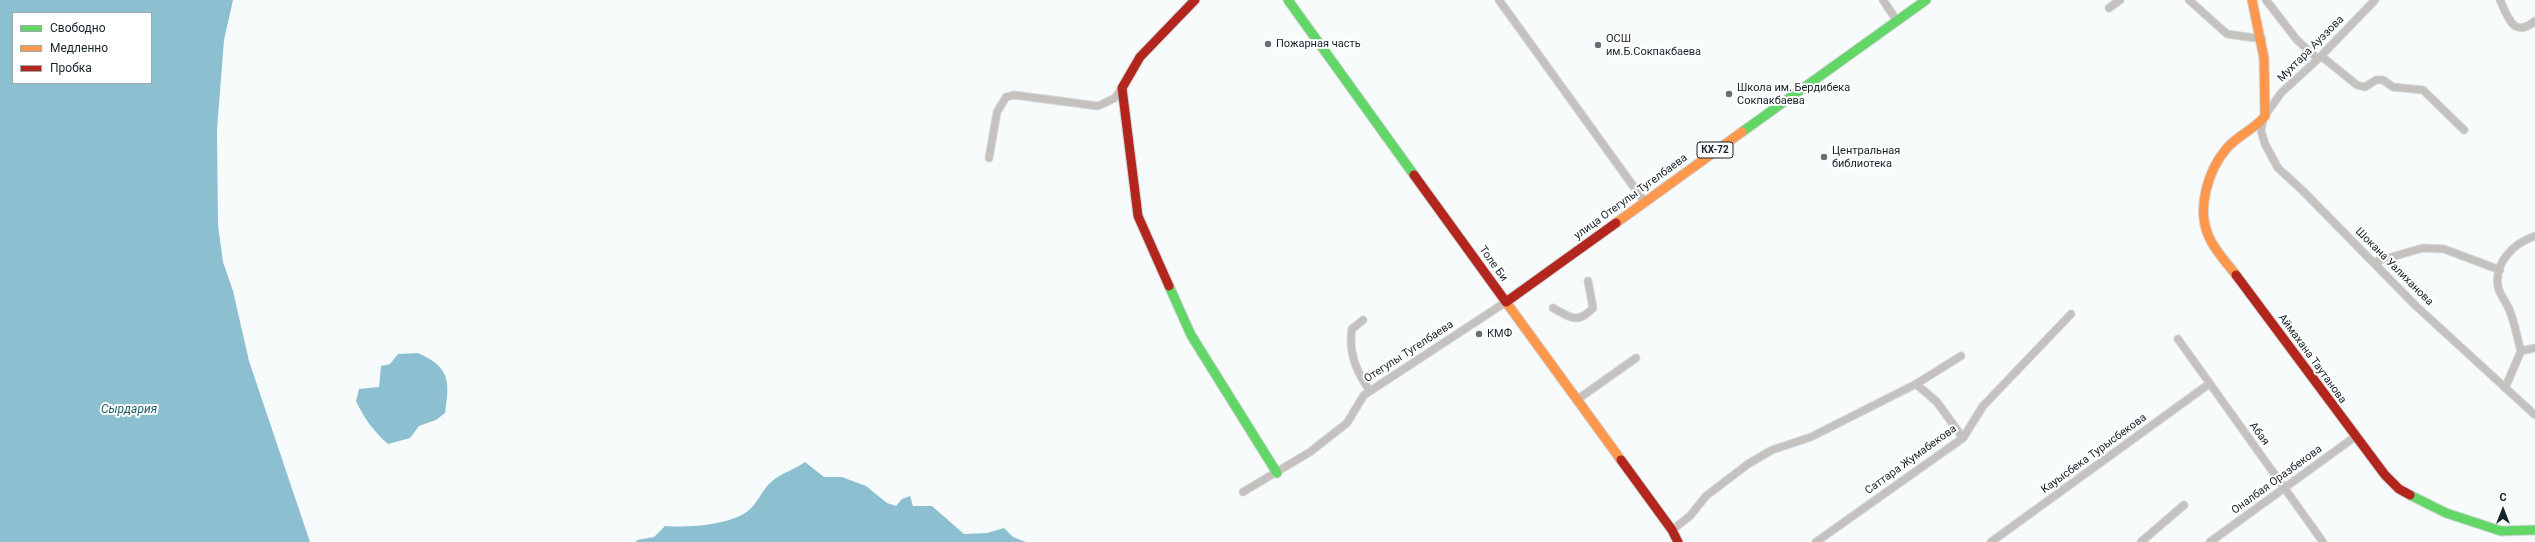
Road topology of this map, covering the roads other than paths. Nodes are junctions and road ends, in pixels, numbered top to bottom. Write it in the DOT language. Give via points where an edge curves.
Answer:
graph roads {
  1 [pos="1195,0"];
  2 [pos="1288,0"];
  3 [pos="1499,0"];
  4 [pos="1883,0"];
  5 [pos="1926,0"];
  6 [pos="2120,0"];
  7 [pos="2189,0"];
  8 [pos="2252,0"];
  9 [pos="2266,0"];
  10 [pos="2375,0"];
  11 [pos="2500,0"];
  12 [pos="2109,8"];
  13 [pos="1897,21"];
  14 [pos="2535,21"];
  15 [pos="2262,39"];
  16 [pos="2320,58"];
  17 [pos="1122,88"];
  18 [pos="2264,117"];
  19 [pos="2464,130"];
  20 [pos="989,158"];
  21 [pos="1644,201"];
  22 [pos="2535,236"];
  23 [pos="2374,262"];
  24 [pos="2500,270"];
  25 [pos="1588,282"];
  26 [pos="1506,302"];
  27 [pos="1553,308"];
  28 [pos="2071,314"];
  29 [pos="1363,320"];
  30 [pos="2178,339"];
  31 [pos="2535,348"];
  32 [pos="2521,352"];
  33 [pos="1961,356"];
  34 [pos="1636,358"];
  35 [pos="1916,384"];
  36 [pos="2209,384"];
  37 [pos="2505,388"];
  38 [pos="1370,391"];
  39 [pos="1578,399"];
  40 [pos="2535,415"];
  41 [pos="2356,436"];
  42 [pos="1963,438"];
  43 [pos="1277,473"];
  44 [pos="2285,488"];
  45 [pos="1243,492"];
  46 [pos="2184,505"];
  47 [pos="1672,530"];
  48 [pos="2535,530"];
  49 [pos="1678,542"];
  50 [pos="1816,542"];
  51 [pos="1991,542"];
  52 [pos="2141,542"];
  53 [pos="2210,542"];
  54 [pos="2323,542"];
  1 -- 17 [label="street" via="1140,57"];
  2 -- 26 [label="street, Толе Би"];
  3 -- 21 [label="street"];
  4 -- 13 [label="street"];
  5 -- 13 [label="street, улица Отегулы Тугелбаева / КХ-72"];
  6 -- 12 [label="street"];
  7 -- 15 [label="street" via="2226,34"];
  8 -- 15 [label="street"];
  9 -- 16 [label="street" via="2298,40"];
  10 -- 16 [label="street, Мухтара Ауэзова"];
  11 -- 14 [label="street" via="2512,24 2518,28 2526,28"];
  13 -- 21 [label="street, улица Отегулы Тугелбаева / КХ-72"];
  15 -- 18 [label="street" via="2267,85"];
  16 -- 18 [label="street, Мухтара Ауэзова" via="2281,93"];
  16 -- 19 [label="street" via="2357,85 2365,87 2376,80 2383,80 2393,87 2423,90"];
  17 -- 20 [label="street" via="1115,98 1098,106 1014,95 1006,97 997,112"];
  17 -- 43 [label="street" via="1138,216 1191,335"];
  18 -- 23 [label="street, Шокана Уалиханова" via="2261,131 2278,168"];
  18 -- 41 [label="street, Аймахана Таутанова" via="2227,148 2218,159 2204,200 2204,226 2231,268"];
  21 -- 26 [label="street, улица Отегулы Тугелбаева / КХ-72"];
  22 -- 24 [label="street" via="2514,246"];
  23 -- 24 [label="street" via="2423,248 2444,249"];
  23 -- 37 [label="street, Шокана Уалиханова" via="2416,306"];
  24 -- 32 [label="street" via="2498,287 2509,309"];
  25 -- 27 [label="street" via="1593,308 1580,318 1572,318"];
  26 -- 38 [label="street, Отегулы Тугелбаева"];
  26 -- 39 [label="street, Толе Би"];
  28 -- 42 [label="street, Саттара Жумабекова" via="1982,406"];
  29 -- 38 [label="street" via="1352,328 1354,355 1358,374"];
  30 -- 36 [label="street, Абая"];
  31 -- 32 [label="street"];
  32 -- 37 [label="street"];
  33 -- 35 [label="street"];
  34 -- 39 [label="street"];
  35 -- 42 [label="street" via="1937,402"];
  35 -- 47 [label="street" via="1811,437 1772,450 1748,464 1706,496 1690,516"];
  36 -- 44 [label="street, Абая"];
  36 -- 51 [label="street, Кауысбека Турысбекова"];
  37 -- 40 [label="street, Шокана Уалиханова"];
  38 -- 43 [label="street, Отегулы Тугелбаева" via="1362,397 1347,423 1310,452"];
  39 -- 47 [label="street, Толе Би"];
  41 -- 44 [label="street, Оналбая Оразбекова"];
  41 -- 48 [label="street, Аймахана Таутанова" via="2399,489 2446,513 2501,531"];
  42 -- 50 [label="street, Саттара Жумабекова"];
  43 -- 45 [label="street, Отегулы Тугелбаева"];
  44 -- 53 [label="street, Оналбая Оразбекова"];
  44 -- 54 [label="street, Абая"];
  46 -- 52 [label="street"];
  47 -- 49 [label="street, Толе Би"];
}
